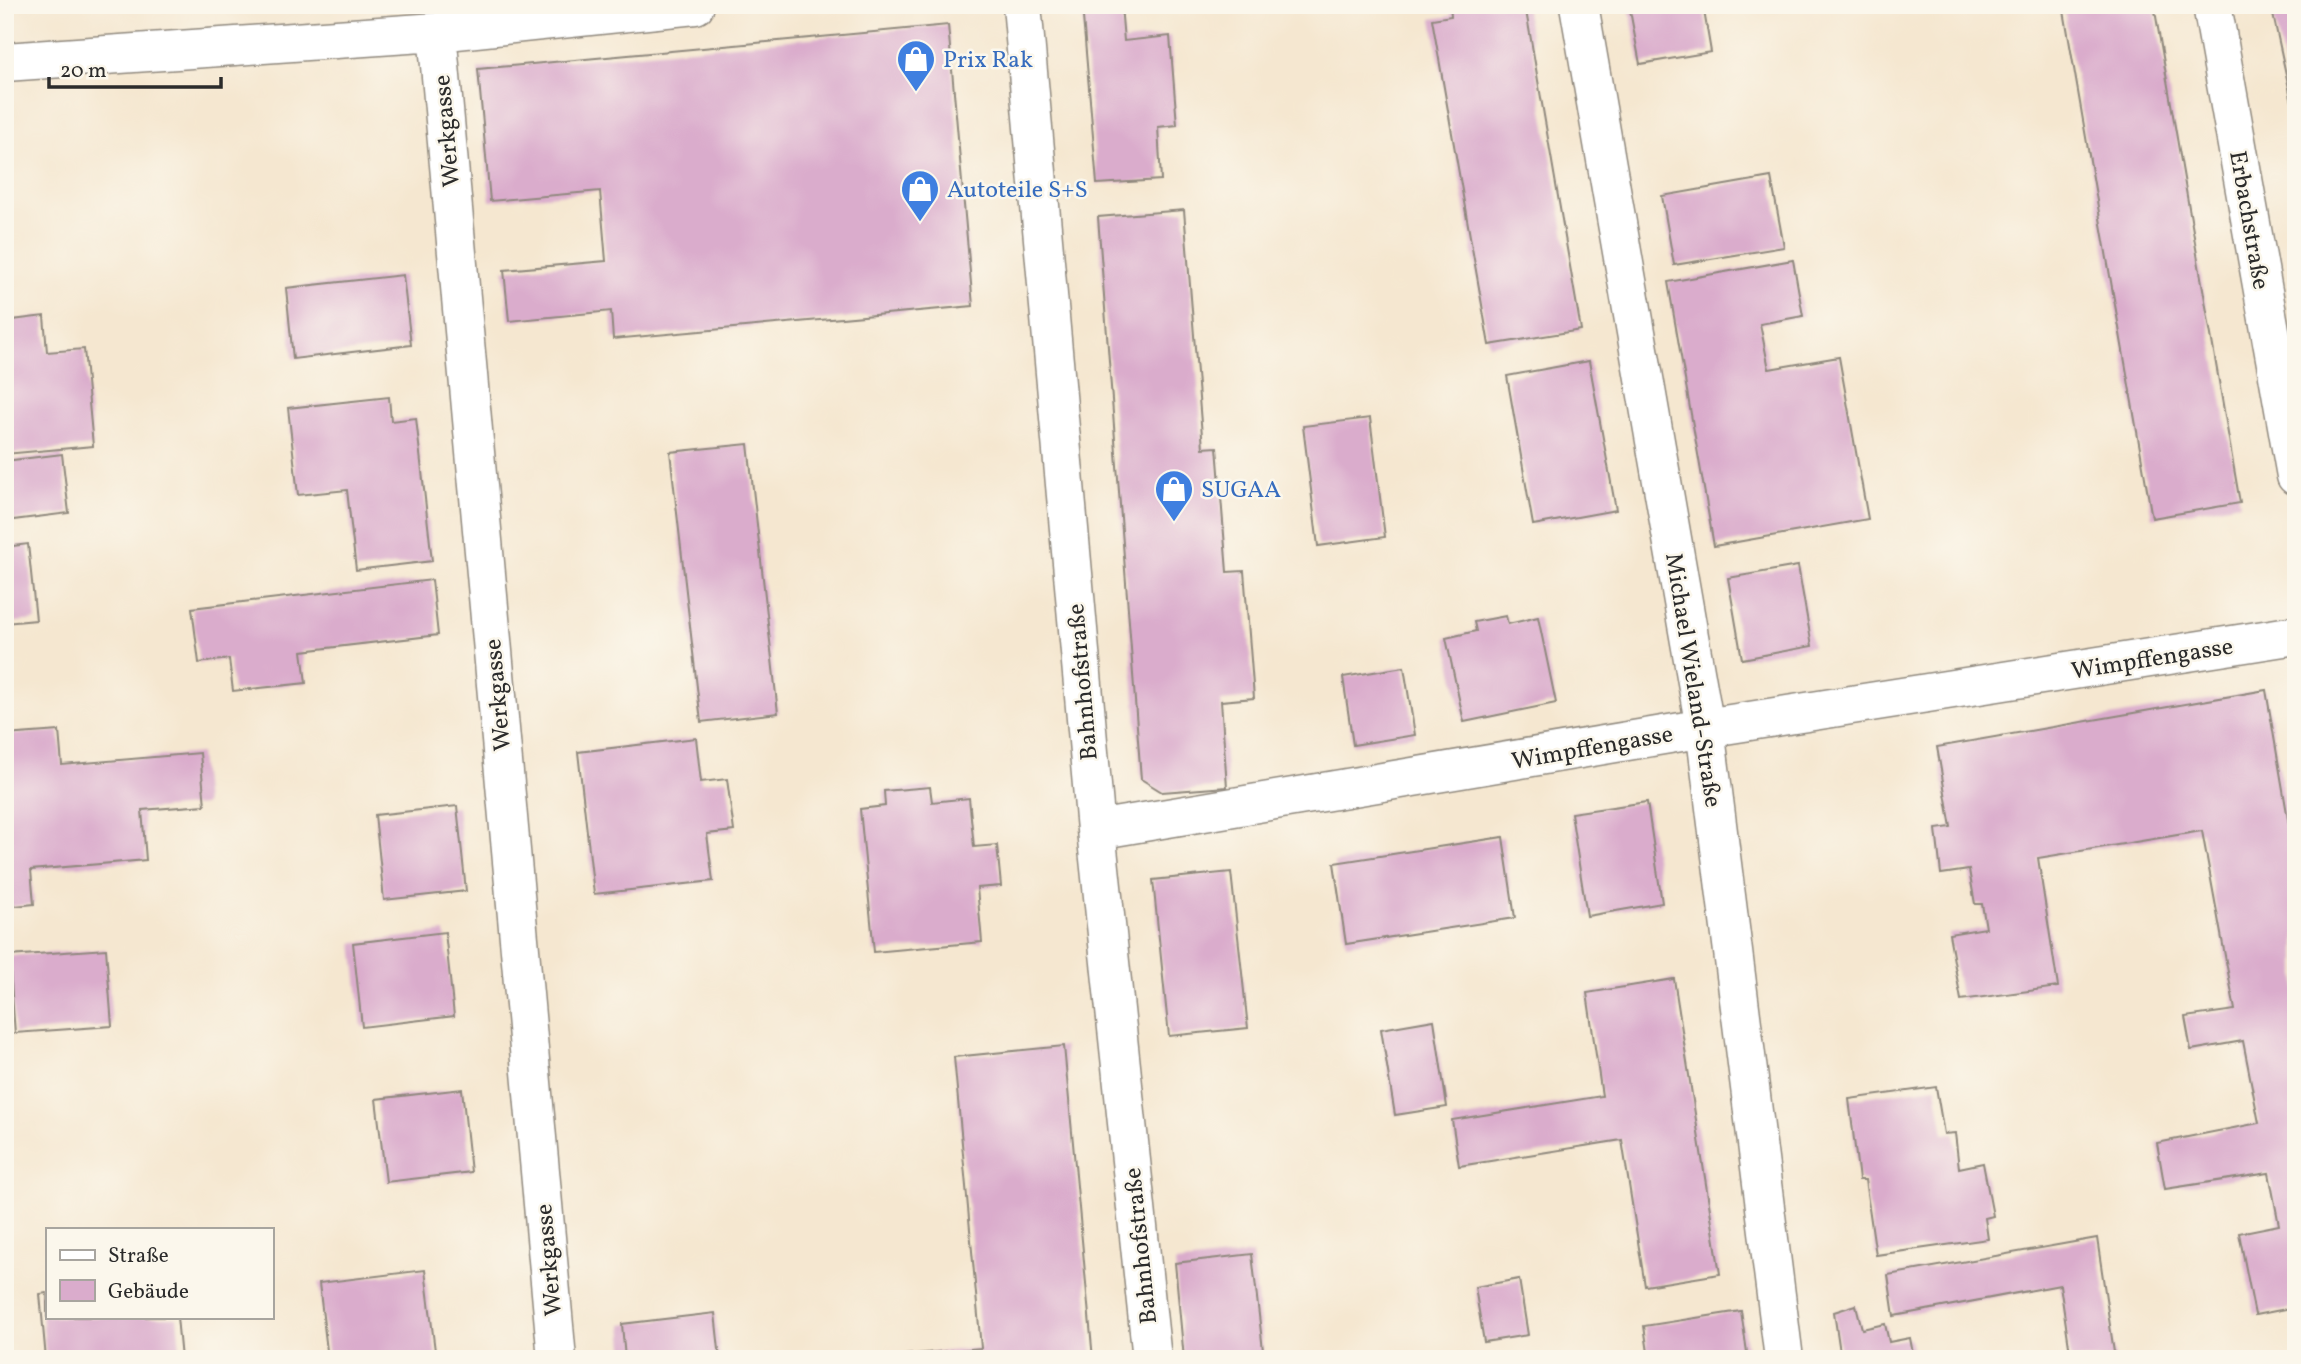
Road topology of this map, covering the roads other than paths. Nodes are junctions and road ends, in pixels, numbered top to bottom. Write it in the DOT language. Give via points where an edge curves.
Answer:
graph roads {
  1 [pos="695,5"];
  2 [pos="1022,5"];
  3 [pos="1579,5"];
  4 [pos="2212,5"];
  5 [pos="437,32"];
  6 [pos="5,62"];
  7 [pos="2296,476"];
  8 [pos="2296,635"];
  9 [pos="1705,728"];
  10 [pos="1096,830"];
  11 [pos="557,1359"];
  12 [pos="1152,1359"];
  13 [pos="1784,1359"];
  1 -- 5 [label="street"];
  2 -- 10 [label="street, Bahnhofstraße"];
  3 -- 9 [label="street, Michael Wieland-Straße"];
  4 -- 7 [label="street, Erbachstraße"];
  5 -- 6 [label="street"];
  5 -- 11 [label="street, Werkgasse"];
  8 -- 9 [label="street, Wimpffengasse"];
  9 -- 10 [label="street, Wimpffengasse"];
  9 -- 13 [label="street, Michael Wieland-Straße"];
  10 -- 12 [label="street, Bahnhofstraße"];
}
